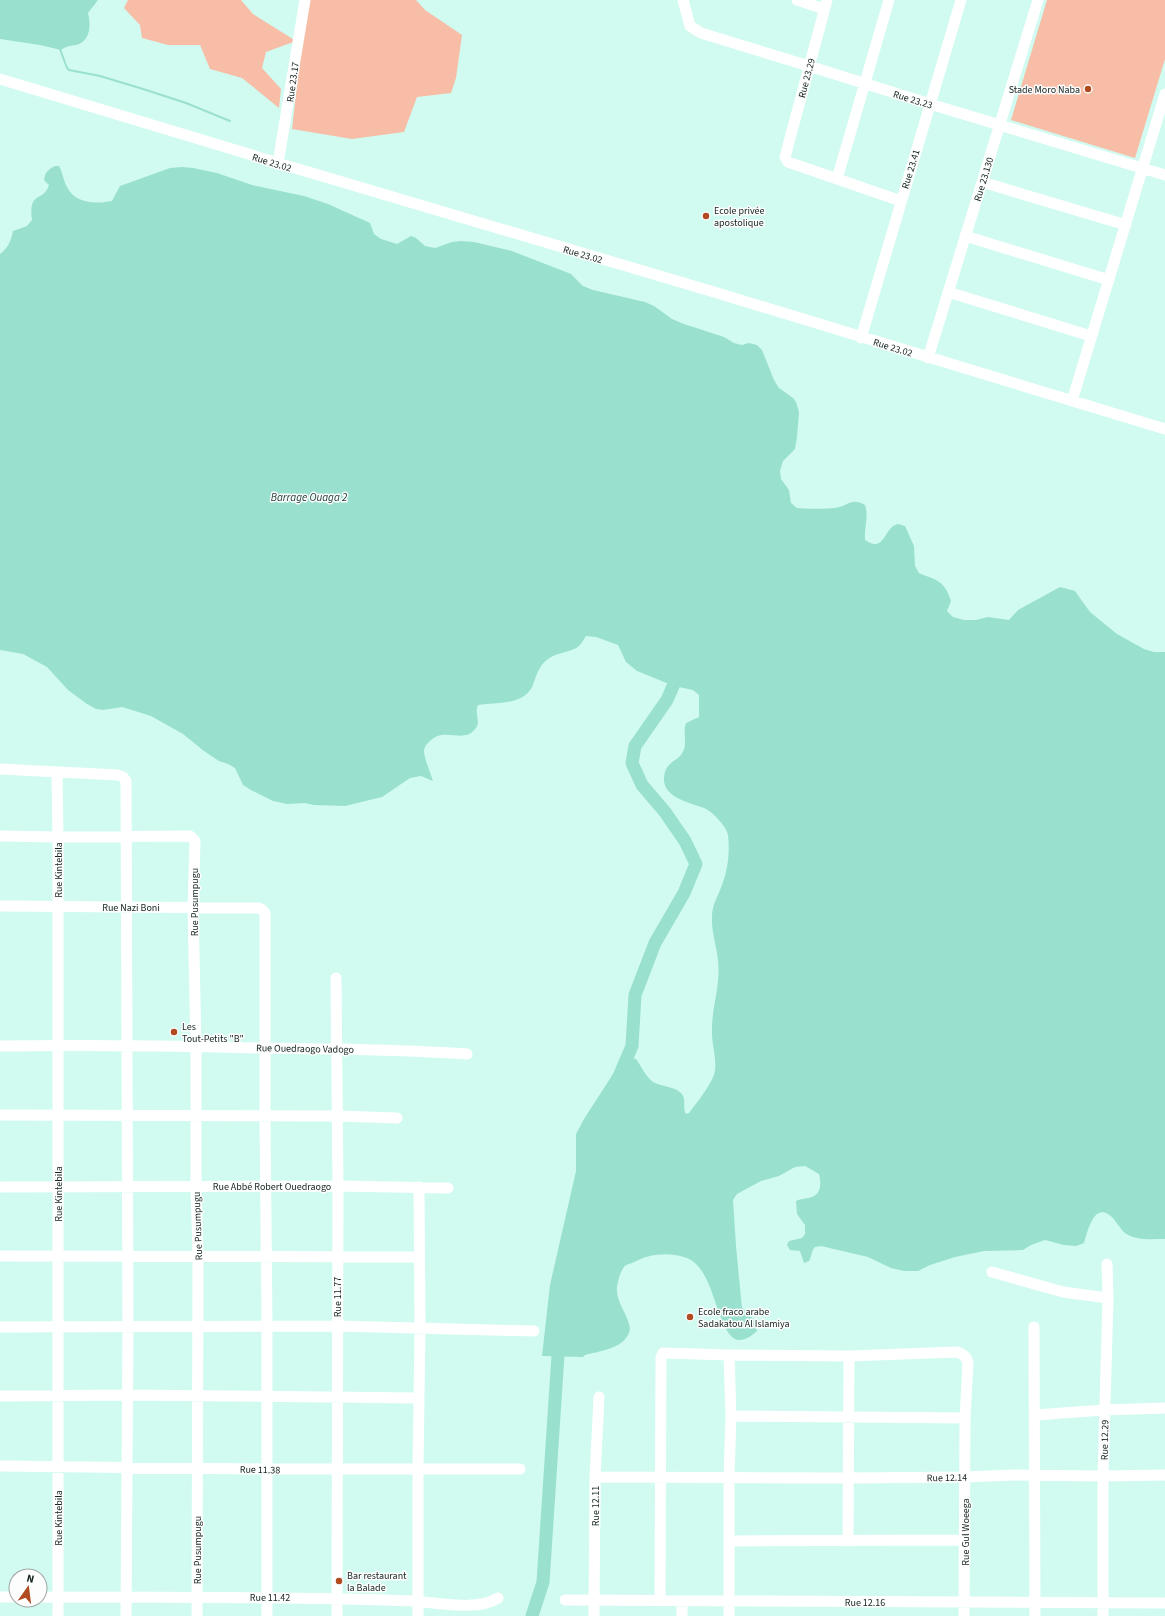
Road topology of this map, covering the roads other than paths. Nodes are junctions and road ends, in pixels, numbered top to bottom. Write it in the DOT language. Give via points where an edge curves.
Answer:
graph roads {
  1 [pos="305,0"];
  2 [pos="683,0"];
  3 [pos="797,0"];
  4 [pos="889,0"];
  5 [pos="961,0"];
  6 [pos="1038,0"];
  7 [pos="826,4"];
  8 [pos="809,66"];
  9 [pos="0,78"];
  10 [pos="864,84"];
  11 [pos="1165,94"];
  12 [pos="930,104"];
  13 [pos="1000,126"];
  14 [pos="278,164"];
  15 [pos="1142,168"];
  16 [pos="1165,175"];
  17 [pos="837,179"];
  18 [pos="982,182"];
  19 [pos="901,201"];
  20 [pos="1126,225"];
  21 [pos="965,236"];
  22 [pos="1109,280"];
  23 [pos="948,292"];
  24 [pos="1091,336"];
  25 [pos="861,338"];
  26 [pos="928,358"];
  27 [pos="1072,401"];
  28 [pos="1165,429"];
  29 [pos="0,769"];
  30 [pos="56,773"];
  31 [pos="0,836"];
  32 [pos="58,837"];
  33 [pos="126,837"];
  34 [pos="0,906"];
  35 [pos="58,907"];
  36 [pos="126,907"];
  37 [pos="193,908"];
  38 [pos="336,978"];
  39 [pos="58,1045"];
  40 [pos="126,1045"];
  41 [pos="0,1046"];
  42 [pos="196,1047"];
  43 [pos="265,1048"];
  44 [pos="337,1048"];
  45 [pos="466,1054"];
  46 [pos="0,1116"];
  47 [pos="57,1116"];
  48 [pos="127,1116"];
  49 [pos="195,1116"];
  50 [pos="337,1116"];
  51 [pos="265,1117"];
  52 [pos="397,1118"];
  53 [pos="58,1186"];
  54 [pos="128,1186"];
  55 [pos="196,1186"];
  56 [pos="267,1186"];
  57 [pos="338,1186"];
  58 [pos="0,1187"];
  59 [pos="419,1187"];
  60 [pos="448,1188"];
  61 [pos="58,1255"];
  62 [pos="0,1256"];
  63 [pos="128,1256"];
  64 [pos="198,1256"];
  65 [pos="267,1257"];
  66 [pos="337,1257"];
  67 [pos="419,1257"];
  68 [pos="1106,1264"];
  69 [pos="992,1272"];
  70 [pos="1108,1298"];
  71 [pos="198,1325"];
  72 [pos="128,1326"];
  73 [pos="337,1326"];
  74 [pos="0,1327"];
  75 [pos="58,1327"];
  76 [pos="268,1327"];
  77 [pos="420,1327"];
  78 [pos="1034,1327"];
  79 [pos="534,1331"];
  80 [pos="729,1355"];
  81 [pos="849,1356"];
  82 [pos="57,1395"];
  83 [pos="127,1395"];
  84 [pos="0,1396"];
  85 [pos="198,1396"];
  86 [pos="267,1396"];
  87 [pos="599,1397"];
  88 [pos="337,1398"];
  89 [pos="419,1398"];
  90 [pos="1165,1408"];
  91 [pos="1104,1410"];
  92 [pos="1035,1415"];
  93 [pos="731,1416"];
  94 [pos="849,1417"];
  95 [pos="965,1418"];
  96 [pos="0,1466"];
  97 [pos="57,1466"];
  98 [pos="127,1466"];
  99 [pos="197,1468"];
  100 [pos="337,1468"];
  101 [pos="267,1469"];
  102 [pos="418,1469"];
  103 [pos="520,1469"];
  104 [pos="1036,1475"];
  105 [pos="1165,1475"];
  106 [pos="1103,1476"];
  107 [pos="595,1477"];
  108 [pos="661,1478"];
  109 [pos="730,1478"];
  110 [pos="848,1478"];
  111 [pos="965,1478"];
  112 [pos="965,1540"];
  113 [pos="730,1541"];
  114 [pos="848,1541"];
  115 [pos="48,1597"];
  116 [pos="58,1597"];
  117 [pos="126,1597"];
  118 [pos="197,1597"];
  119 [pos="267,1597"];
  120 [pos="337,1598"];
  121 [pos="498,1598"];
  122 [pos="565,1600"];
  123 [pos="594,1600"];
  124 [pos="660,1600"];
  125 [pos="418,1601"];
  126 [pos="682,1601"];
  127 [pos="730,1601"];
  128 [pos="1104,1602"];
  129 [pos="964,1603"];
  130 [pos="1035,1603"];
  131 [pos="1165,1604"];
  132 [pos="58,1616"];
  133 [pos="126,1616"];
  134 [pos="197,1616"];
  135 [pos="267,1616"];
  136 [pos="337,1616"];
  137 [pos="418,1616"];
  138 [pos="594,1616"];
  139 [pos="682,1616"];
  140 [pos="729,1616"];
  141 [pos="964,1616"];
  142 [pos="1035,1616"];
  143 [pos="1103,1616"];
  1 -- 14 [label="street, Rue 23.17"];
  2 -- 8 [label="street, Rue 23.23" via="690,26 696,31"];
  3 -- 7 [label="street"];
  4 -- 10 [label="street"];
  5 -- 12 [label="street, Rue 23.41"];
  6 -- 13 [label="street, Rue 23.130"];
  7 -- 8 [label="street, Rue 23.29"];
  8 -- 10 [label="street, Rue 23.23"];
  8 -- 17 [label="street, Rue 23.29" via="785,157 788,162"];
  9 -- 14 [label="street, Rue 23.02"];
  10 -- 12 [label="street, Rue 23.23"];
  10 -- 17 [label="street"];
  11 -- 15 [label="street"];
  12 -- 13 [label="street, Rue 23.23"];
  12 -- 19 [label="street, Rue 23.41"];
  13 -- 15 [label="street, Rue 23.23"];
  13 -- 18 [label="street, Rue 23.130"];
  14 -- 25 [label="street, Rue 23.02" via="714,292"];
  15 -- 16 [label="street, Rue 23.23"];
  15 -- 20 [label="street"];
  17 -- 19 [label="street"];
  18 -- 20 [label="street"];
  18 -- 21 [label="street, Rue 23.130"];
  19 -- 25 [label="street, Rue 23.41"];
  20 -- 22 [label="street"];
  21 -- 22 [label="street"];
  21 -- 23 [label="street, Rue 23.130"];
  22 -- 24 [label="street"];
  23 -- 24 [label="street"];
  23 -- 26 [label="street, Rue 23.130"];
  24 -- 27 [label="street"];
  25 -- 26 [label="street, Rue 23.02"];
  26 -- 27 [label="street, Rue 23.02"];
  27 -- 28 [label="street, Rue 23.02"];
  29 -- 30 [label="street"];
  30 -- 32 [label="street, Rue Kintebila"];
  30 -- 33 [label="street" via="123,776 126,781"];
  31 -- 32 [label="street"];
  32 -- 33 [label="street"];
  32 -- 35 [label="street, Rue Kintebila"];
  33 -- 36 [label="street"];
  33 -- 37 [label="street, Rue Pusumpugu" via="192,837 195,841"];
  34 -- 35 [label="street, Rue Nazi Boni"];
  35 -- 36 [label="street, Rue Nazi Boni"];
  35 -- 39 [label="street, Rue Kintebila"];
  36 -- 37 [label="street, Rue Nazi Boni"];
  36 -- 40 [label="street"];
  37 -- 42 [label="street, Rue Pusumpugu"];
  37 -- 43 [label="street, Rue Nazi Boni" via="261,908 265,913"];
  38 -- 44 [label="street, Rue 11.77"];
  39 -- 40 [label="street, Rue Ouedraogo Vadogo"];
  39 -- 41 [label="street, Rue Ouedraogo Vadogo"];
  39 -- 47 [label="street, Rue Kintebila"];
  40 -- 42 [label="street, Rue Ouedraogo Vadogo"];
  40 -- 48 [label="street"];
  42 -- 43 [label="street, Rue Ouedraogo Vadogo"];
  42 -- 49 [label="street, Rue Pusumpugu"];
  43 -- 44 [label="street, Rue Ouedraogo Vadogo"];
  43 -- 51 [label="street"];
  44 -- 45 [label="street, Rue Ouedraogo Vadogo"];
  44 -- 50 [label="street, Rue 11.77"];
  46 -- 47 [label="street"];
  47 -- 48 [label="street"];
  47 -- 53 [label="street, Rue Kintebila"];
  48 -- 49 [label="street"];
  48 -- 54 [label="street"];
  49 -- 51 [label="street"];
  49 -- 55 [label="street, Rue Pusumpugu"];
  50 -- 51 [label="street"];
  50 -- 52 [label="street"];
  50 -- 57 [label="street, Rue 11.77"];
  51 -- 56 [label="street"];
  53 -- 54 [label="street, Rue Abbé Robert Ouedraogo"];
  53 -- 58 [label="street, Rue Abbé Robert Ouedraogo"];
  53 -- 61 [label="street, Rue Kintebila"];
  54 -- 55 [label="street, Rue Abbé Robert Ouedraogo"];
  54 -- 63 [label="street"];
  55 -- 56 [label="street, Rue Abbé Robert Ouedraogo"];
  55 -- 64 [label="street, Rue Pusumpugu"];
  56 -- 57 [label="street, Rue Abbé Robert Ouedraogo"];
  56 -- 65 [label="street"];
  57 -- 59 [label="street, Rue Abbé Robert Ouedraogo"];
  57 -- 66 [label="street, Rue 11.77"];
  59 -- 60 [label="street, Rue Abbé Robert Ouedraogo"];
  59 -- 67 [label="street"];
  61 -- 62 [label="street"];
  61 -- 63 [label="street"];
  61 -- 75 [label="street, Rue Kintebila"];
  63 -- 64 [label="street"];
  63 -- 72 [label="street"];
  64 -- 65 [label="street"];
  64 -- 71 [label="street, Rue Pusumpugu"];
  65 -- 66 [label="street"];
  65 -- 76 [label="street"];
  66 -- 67 [label="street"];
  66 -- 73 [label="street, Rue 11.77"];
  67 -- 77 [label="street"];
  68 -- 70 [label="street, Rue 12.29"];
  69 -- 70 [label="street" via="1063,1292"];
  70 -- 91 [label="street, Rue 12.29"];
  71 -- 72 [label="street"];
  71 -- 76 [label="street"];
  71 -- 85 [label="street, Rue Pusumpugu"];
  72 -- 75 [label="street"];
  72 -- 83 [label="street"];
  73 -- 76 [label="street"];
  73 -- 77 [label="street"];
  73 -- 88 [label="street, Rue 11.77"];
  74 -- 75 [label="street"];
  75 -- 82 [label="street, Rue Kintebila"];
  76 -- 86 [label="street"];
  77 -- 79 [label="street"];
  77 -- 89 [label="street"];
  78 -- 92 [label="street"];
  80 -- 81 [label="street"];
  80 -- 93 [label="street"];
  80 -- 108 [label="street" via="665,1352 662,1355"];
  81 -- 94 [label="street"];
  81 -- 95 [label="street, Rue Gul Woeega" via="957,1352 963,1354 968,1363"];
  82 -- 83 [label="street"];
  82 -- 84 [label="street"];
  82 -- 97 [label="street, Rue Kintebila"];
  83 -- 85 [label="street"];
  83 -- 98 [label="street"];
  85 -- 86 [label="street"];
  85 -- 99 [label="street, Rue Pusumpugu"];
  86 -- 88 [label="street"];
  86 -- 101 [label="street"];
  87 -- 107 [label="street, Rue 12.11"];
  88 -- 89 [label="street"];
  88 -- 100 [label="street, Rue 11.77"];
  89 -- 102 [label="street"];
  90 -- 91 [label="street"];
  91 -- 92 [label="street"];
  91 -- 106 [label="street, Rue 12.29"];
  92 -- 104 [label="street"];
  93 -- 94 [label="street"];
  93 -- 109 [label="street"];
  94 -- 95 [label="street"];
  94 -- 110 [label="street"];
  95 -- 111 [label="street, Rue Gul Woeega"];
  96 -- 97 [label="street, Rue 11.38"];
  97 -- 98 [label="street, Rue 11.38"];
  97 -- 116 [label="street, Rue Kintebila"];
  98 -- 99 [label="street, Rue 11.38"];
  98 -- 117 [label="street"];
  99 -- 101 [label="street, Rue 11.38"];
  99 -- 118 [label="street, Rue Pusumpugu"];
  100 -- 101 [label="street, Rue 11.38"];
  100 -- 102 [label="street, Rue 11.38"];
  100 -- 120 [label="street, Rue 11.77"];
  101 -- 119 [label="street"];
  102 -- 103 [label="street, Rue 11.38"];
  102 -- 125 [label="street"];
  104 -- 106 [label="street, Rue 12.14"];
  104 -- 111 [label="street, Rue 12.14"];
  104 -- 130 [label="street"];
  105 -- 106 [label="street, Rue 12.14"];
  106 -- 128 [label="street, Rue 12.29"];
  107 -- 108 [label="street, Rue 12.14"];
  107 -- 123 [label="street, Rue 12.11"];
  108 -- 109 [label="street, Rue 12.14"];
  108 -- 124 [label="street"];
  109 -- 110 [label="street, Rue 12.14"];
  109 -- 113 [label="street"];
  110 -- 111 [label="street, Rue 12.14"];
  110 -- 114 [label="street"];
  111 -- 112 [label="street, Rue Gul Woeega"];
  112 -- 114 [label="street"];
  112 -- 129 [label="street, Rue Gul Woeega"];
  113 -- 114 [label="street"];
  113 -- 127 [label="street"];
  115 -- 116 [label="street, Rue 11.42"];
  116 -- 117 [label="street, Rue 11.42"];
  116 -- 132 [label="street, Rue Kintebila"];
  117 -- 118 [label="street, Rue 11.42"];
  117 -- 133 [label="street"];
  118 -- 119 [label="street, Rue 11.42"];
  118 -- 134 [label="street, Rue Pusumpugu"];
  119 -- 120 [label="street, Rue 11.42"];
  119 -- 135 [label="street"];
  120 -- 125 [label="street, Rue 11.42"];
  120 -- 136 [label="street, Rue 11.77"];
  121 -- 125 [label="street, Rue 11.42" via="491,1603 458,1605"];
  122 -- 123 [label="street, Rue 12.16"];
  123 -- 124 [label="street, Rue 12.16"];
  123 -- 138 [label="street, Rue 12.11"];
  124 -- 126 [label="street, Rue 12.16"];
  125 -- 137 [label="street"];
  126 -- 127 [label="street, Rue 12.16"];
  126 -- 139 [label="street"];
  127 -- 129 [label="street, Rue 12.16"];
  127 -- 140 [label="street"];
  128 -- 130 [label="street, Rue 12.16"];
  128 -- 131 [label="street, Rue 12.16"];
  128 -- 143 [label="street, Rue 12.29"];
  129 -- 130 [label="street, Rue 12.16"];
  129 -- 141 [label="street, Rue Gul Woeega"];
  130 -- 142 [label="street"];
}
